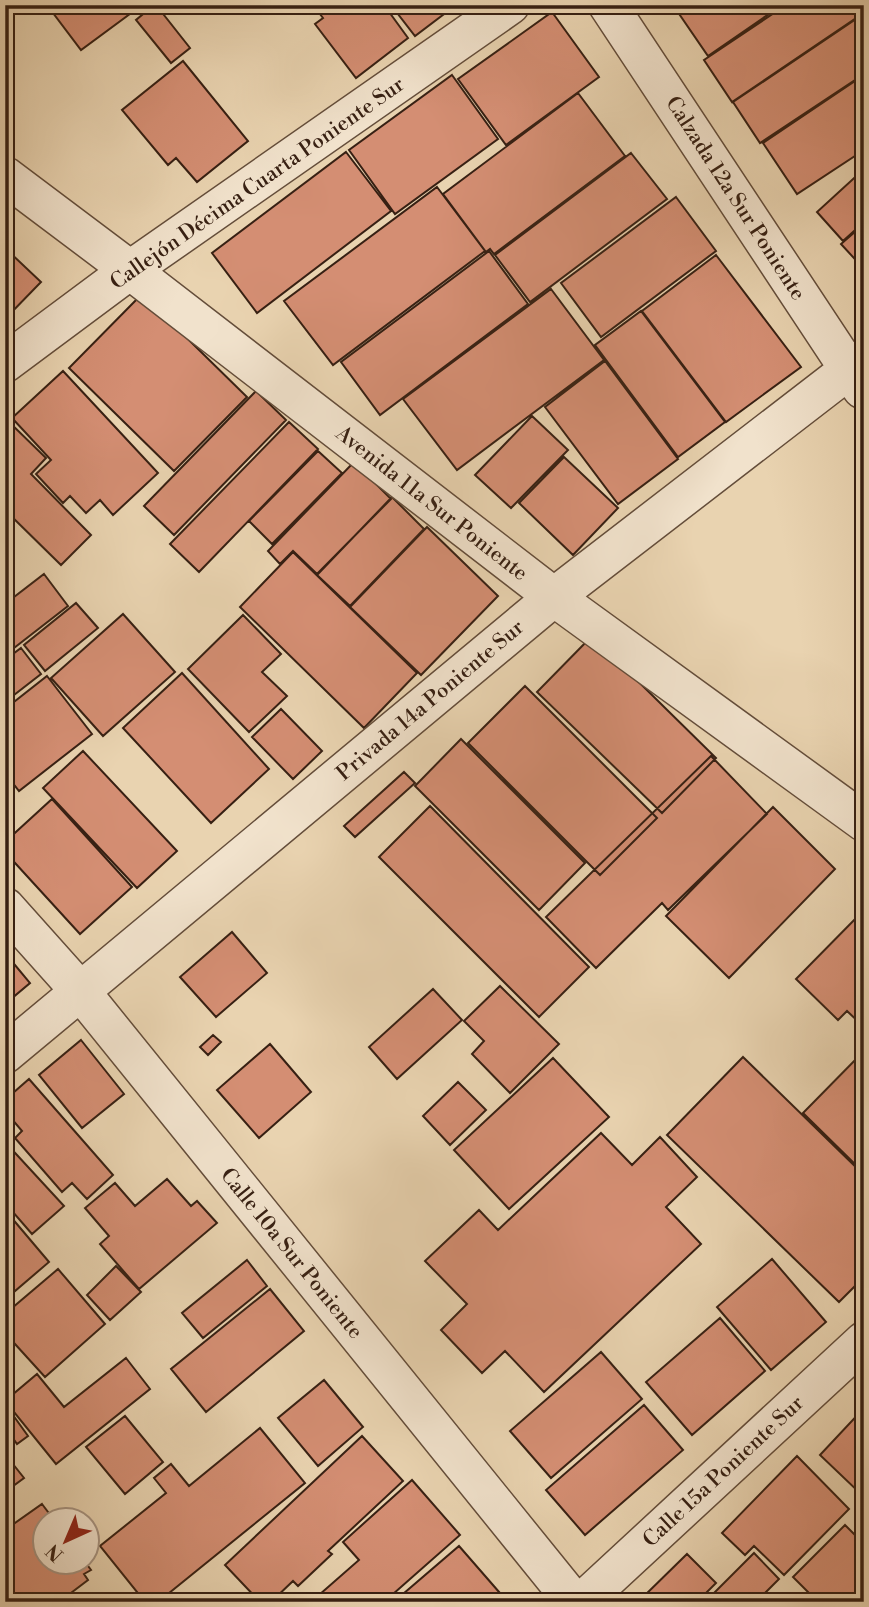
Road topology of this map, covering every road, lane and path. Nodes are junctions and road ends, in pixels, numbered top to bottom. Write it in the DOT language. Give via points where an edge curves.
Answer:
graph roads {
  1 [pos="510,5"];
  2 [pos="608,5"];
  3 [pos="5,176"];
  4 [pos="130,270"];
  5 [pos="5,363"];
  6 [pos="859,373"];
  7 [pos="554,597"];
  8 [pos="864,822"];
  9 [pos="5,907"];
  10 [pos="81,992"];
  11 [pos="5,1054"];
  12 [pos="864,1341"];
  13 [pos="574,1602"];
  14 [pos="582,1602"];
  1 -- 4 [label="street, Callejón Décima Cuarta Poniente Sur"];
  2 -- 6 [label="street, Calzada 12a Sur Poniente"];
  3 -- 4 [label="street, Avenida 11a Sur Poniente"];
  4 -- 5 [label="street, Callejón Décima Cuarta Poniente Sur"];
  4 -- 7 [label="street, Avenida 11a Sur Poniente"];
  6 -- 7 [label="street, Privada 14a Poniente Sur"];
  7 -- 8 [label="street, Avenida 11a Sur Poniente"];
  7 -- 10 [label="street, Privada 14a Poniente Sur"];
  9 -- 10 [label="street, Calle 10a Sur Poniente"];
  10 -- 11 [label="street, Privada 14a Poniente Sur"];
  10 -- 13 [label="street, Calle 10a Sur Poniente"];
  12 -- 14 [label="street, Calle 15a Poniente Sur"];
}
